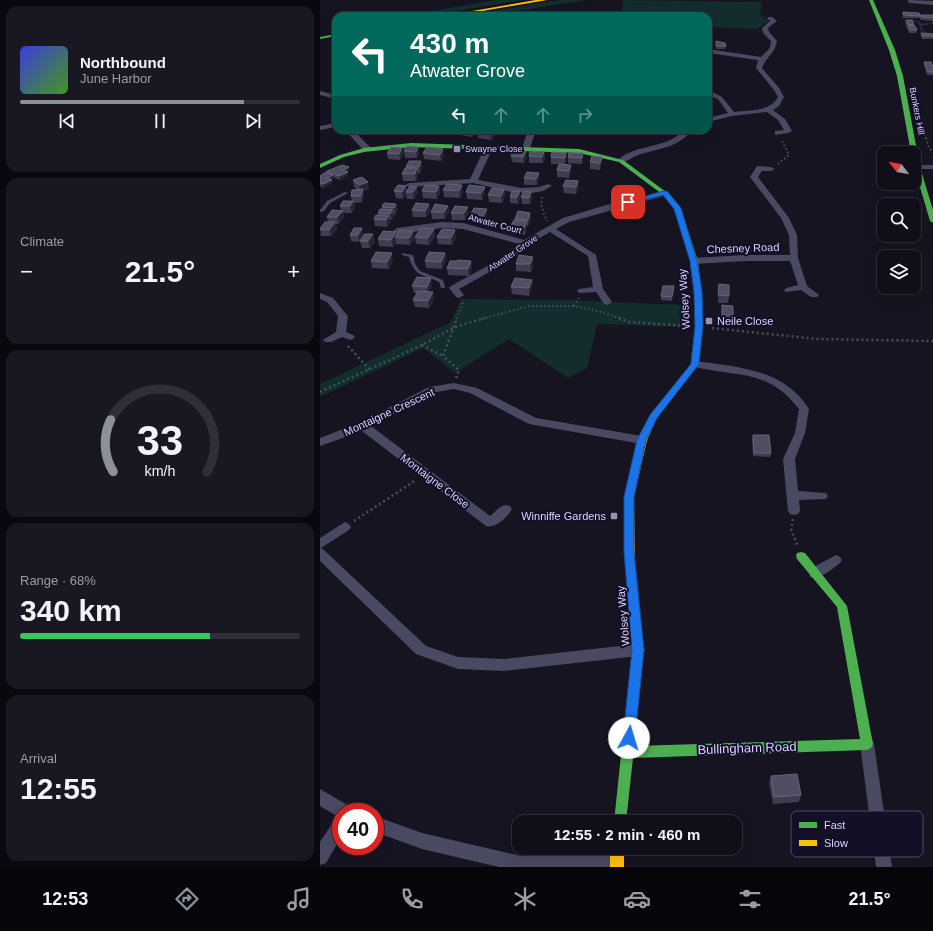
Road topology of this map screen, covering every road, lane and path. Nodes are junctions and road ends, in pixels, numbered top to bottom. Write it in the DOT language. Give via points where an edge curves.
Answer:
graph roads {
  1 [pos="545,0"];
  2 [pos="910,1"];
  3 [pos="920,1"];
  4 [pos="933,3"];
  5 [pos="873,4"];
  6 [pos="470,12"];
  7 [pos="912,20"];
  8 [pos="783,21"];
  9 [pos="933,23"];
  10 [pos="922,24"];
  11 [pos="933,34"];
  12 [pos="332,36"];
  13 [pos="320,38"];
  14 [pos="712,49"];
  15 [pos="762,59"];
  16 [pos="320,93"];
  17 [pos="712,94"];
  18 [pos="332,96"];
  19 [pos="768,110"];
  20 [pos="732,114"];
  21 [pos="712,119"];
  22 [pos="332,126"];
  23 [pos="320,128"];
  24 [pos="788,131"];
  25 [pos="778,133"];
  26 [pos="353,134"];
  27 [pos="531,134"];
  28 [pos="684,134"];
  29 [pos="797,134"];
  30 [pos="913,146"];
  31 [pos="488,147"];
  32 [pos="526,148"];
  33 [pos="367,149"];
  34 [pos="621,161"];
  35 [pos="320,166"];
  36 [pos="921,167"];
  37 [pos="933,167"];
  38 [pos="771,169"];
  39 [pos="921,180"];
  40 [pos="473,181"];
  41 [pos="409,185"];
  42 [pos="544,191"];
  43 [pos="346,192"];
  44 [pos="664,193"];
  45 [pos="322,210"];
  46 [pos="933,221"];
  47 [pos="551,228"];
  48 [pos="397,231"];
  49 [pos="525,243"];
  50 [pos="404,254"];
  51 [pos="794,258"];
  52 [pos="694,261"];
  53 [pos="443,287"];
  54 [pos="803,287"];
  55 [pos="598,289"];
  56 [pos="789,290"];
  57 [pos="582,291"];
  58 [pos="457,292"];
  59 [pos="814,295"];
  60 [pos="320,296"];
  61 [pos="607,302"];
  62 [pos="699,326"];
  63 [pos="455,327"];
  64 [pos="345,336"];
  65 [pos="328,340"];
  66 [pos="933,341"];
  67 [pos="422,345"];
  68 [pos="443,356"];
  69 [pos="695,364"];
  70 [pos="369,370"];
  71 [pos="454,386"];
  72 [pos="320,392"];
  73 [pos="363,426"];
  74 [pos="642,440"];
  75 [pos="320,442"];
  76 [pos="426,474"];
  77 [pos="792,496"];
  78 [pos="822,496"];
  79 [pos="506,509"];
  80 [pos="794,511"];
  81 [pos="345,527"];
  82 [pos="320,544"];
  83 [pos="320,553"];
  84 [pos="801,556"];
  85 [pos="836,560"];
  86 [pos="815,573"];
  87 [pos="638,650"];
  88 [pos="867,744"];
  89 [pos="627,752"];
  90 [pos="320,797"];
  91 [pos="332,804"];
  92 [pos="876,811"];
  93 [pos="621,815"];
  94 [pos="384,827"];
  95 [pos="332,837"];
  96 [pos="320,857"];
  97 [pos="883,857"];
  98 [pos="616,859"];
  99 [pos="884,867"];
  1 -- 6 [label="main road"];
  2 -- 3 [label="street"];
  3 -- 4 [label="street"];
  5 -- 30 [label="main road, Bunkers Hill" via="900,76"];
  7 -- 10 [label="path"];
  8 -- 15 [label="street" via="772,19 765,28 766,33 774,41 773,48"];
  9 -- 10 [label="path"];
  10 -- 11 [label="path" via="920,25 923,33"];
  12 -- 13 [label="main road"];
  14 -- 15 [label="street"];
  15 -- 19 [label="street" via="760,68 763,76 778,89 781,97 777,104"];
  16 -- 18 [label="street"];
  17 -- 20 [label="street" via="720,98"];
  19 -- 20 [label="street"];
  19 -- 24 [label="street" via="782,118"];
  20 -- 21 [label="street"];
  22 -- 23 [label="street"];
  24 -- 25 [label="street"];
  24 -- 29 [label="street"];
  25 -- 38 [label="path" via="790,155"];
  26 -- 33 [label="street"];
  27 -- 32 [label="street"];
  28 -- 34 [label="street" via="680,139 664,146 634,154"];
  31 -- 32 [label="main road, Wolsey Way"];
  31 -- 33 [label="main road, Wolsey Way" via="388,145"];
  31 -- 40 [label="street"];
  32 -- 34 [label="main road, Wolsey Way" via="579,151"];
  33 -- 35 [label="main road, Wolsey Way" via="344,154"];
  34 -- 44 [label="main road, Wolsey Way"];
  36 -- 37 [label="street"];
  38 -- 51 [label="street, Chesney Road" via="756,165 754,177 785,218 793,235"];
  39 -- 46 [label="main road, Bunkers Hill"];
  40 -- 41 [label="street" via="427,181"];
  40 -- 42 [label="street" via="510,189"];
  42 -- 47 [label="path" via="542,207"];
  43 -- 45 [label="lane" via="328,202"];
  44 -- 47 [label="street, Atwater Grove" via="616,204 566,220"];
  44 -- 52 [label="main road, Wolsey Way" via="678,208"];
  47 -- 49 [label="street, Atwater Grove"];
  47 -- 55 [label="street" via="592,255"];
  48 -- 49 [label="street, Atwater Court" via="412,225 463,226"];
  49 -- 58 [label="street, Atwater Grove"];
  50 -- 53 [label="lane" via="411,256 414,268 418,272 441,281"];
  51 -- 52 [label="street, Chesney Road"];
  51 -- 54 [label="street, Chesney Road"];
  52 -- 62 [label="main road, Wolsey Way"];
  53 -- 58 [label="street"];
  54 -- 56 [label="street"];
  54 -- 59 [label="street"];
  55 -- 57 [label="street"];
  55 -- 61 [label="street"];
  58 -- 63 [label="path" via="464,300"];
  60 -- 64 [label="street" via="330,300 343,316"];
  62 -- 63 [label="path" via="629,322 602,312 574,306 529,306"];
  62 -- 66 [label="path" via="818,339"];
  62 -- 69 [label="main road, Wolsey Way"];
  63 -- 67 [label="path"];
  63 -- 68 [label="path"];
  64 -- 65 [label="street"];
  64 -- 70 [label="path" via="345,342"];
  67 -- 68 [label="path"];
  67 -- 70 [label="path"];
  68 -- 71 [label="path" via="459,370"];
  69 -- 74 [label="main road, Wolsey Way" via="653,417"];
  69 -- 77 [label="street" via="758,373 780,383 796,397 804,409 800,433 789,459"];
  70 -- 72 [label="path"];
  71 -- 73 [label="street, Montaigne Crescent" via="433,390"];
  71 -- 74 [label="street, Montaigne Crescent" via="473,390 533,421"];
  73 -- 75 [label="street, Montaigne Crescent"];
  73 -- 76 [label="street, Montaigne Close"];
  74 -- 87 [label="main road, Wolsey Way" via="629,497 629,552"];
  76 -- 79 [label="street, Montaigne Close" via="490,523"];
  76 -- 81 [label="path"];
  77 -- 78 [label="street"];
  77 -- 80 [label="street"];
  80 -- 84 [label="path" via="791,529"];
  81 -- 82 [label="street"];
  83 -- 87 [label="street" via="421,650 458,663 504,665"];
  84 -- 86 [label="main road"];
  85 -- 86 [label="street"];
  86 -- 88 [label="main road" via="842,606"];
  87 -- 89 [label="main road, Wolsey Way"];
  88 -- 89 [label="main road, Bullingham Road"];
  88 -- 92 [label="street"];
  89 -- 93 [label="main road, Wolsey Way"];
  90 -- 91 [label="street"];
  94 -- 98 [label="street" via="422,841 522,864"];
  95 -- 96 [label="street"];
  97 -- 99 [label="street"];
}
